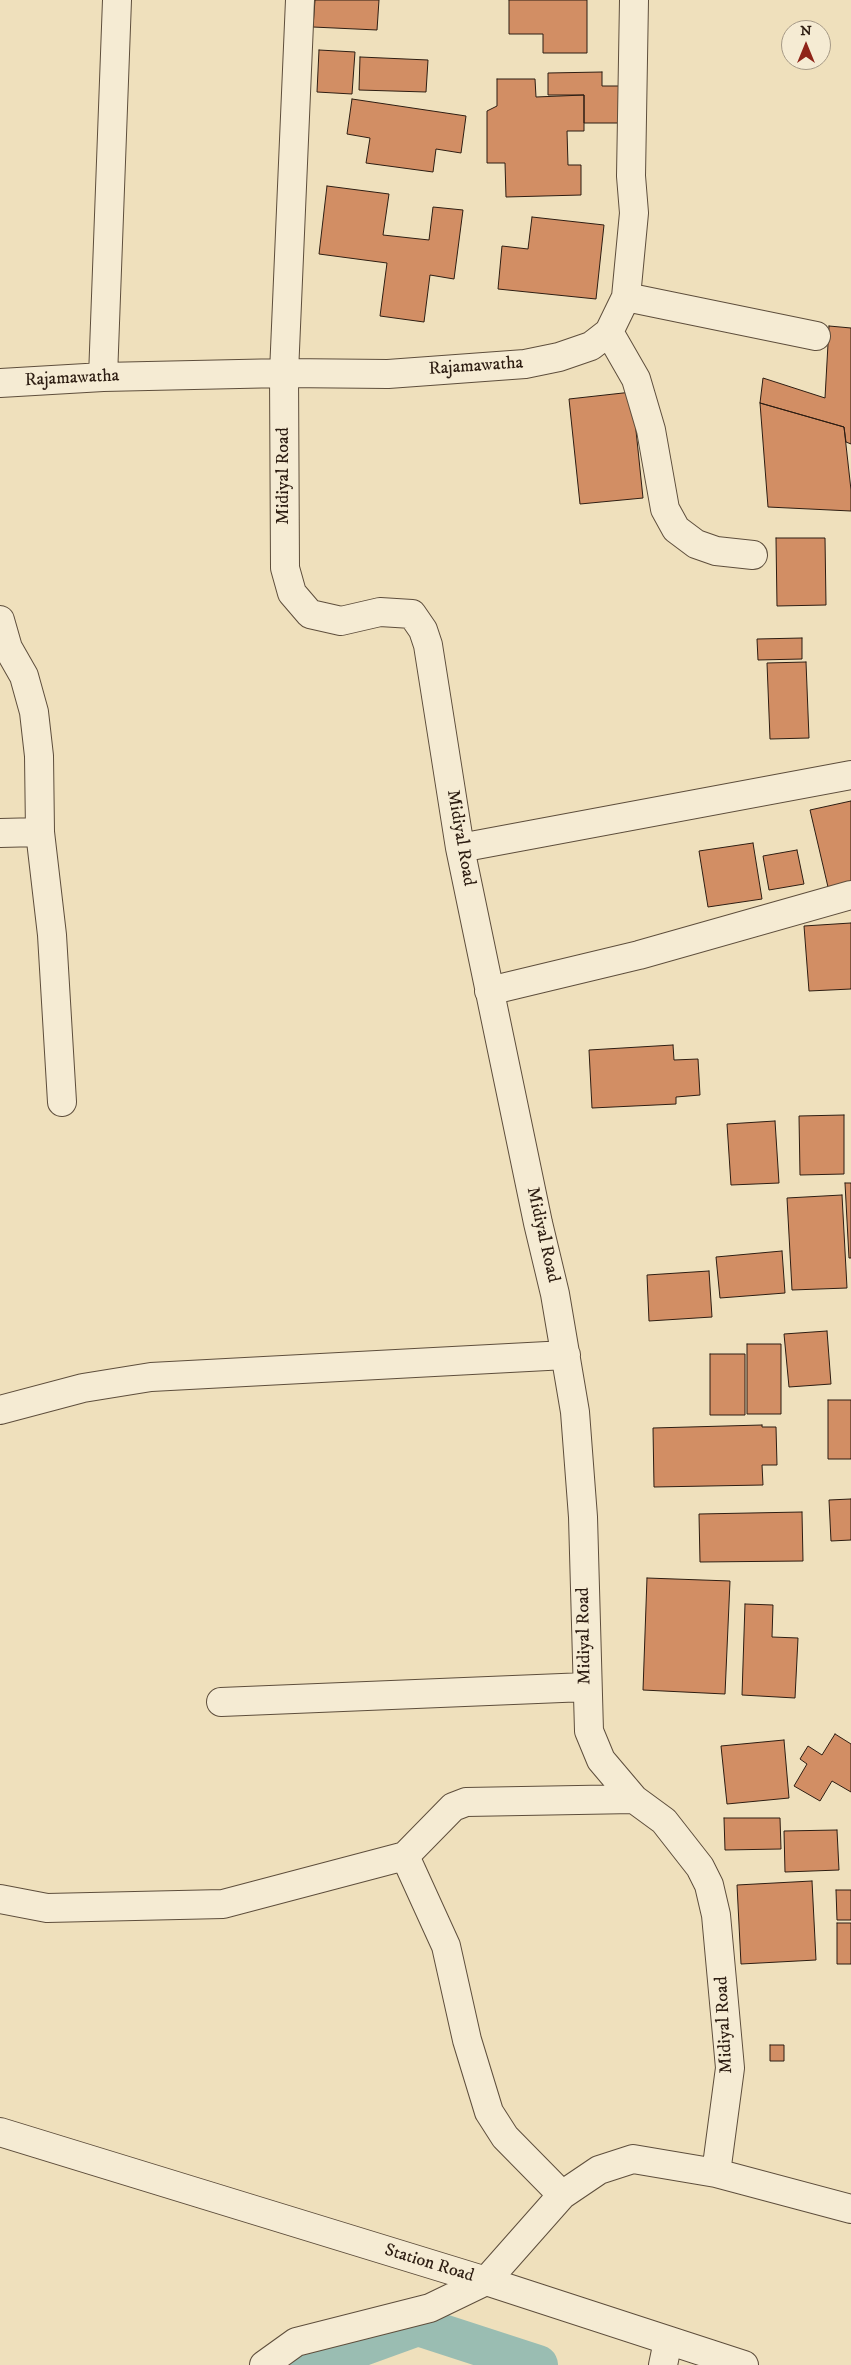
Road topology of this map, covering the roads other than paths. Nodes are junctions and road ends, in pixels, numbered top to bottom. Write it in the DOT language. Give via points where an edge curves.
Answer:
graph roads {
  1 [pos="117,0"];
  2 [pos="300,0"];
  3 [pos="634,0"];
  4 [pos="626,297"];
  5 [pos="609,332"];
  6 [pos="816,336"];
  7 [pos="284,373"];
  8 [pos="103,377"];
  9 [pos="0,383"];
  10 [pos="753,555"];
  11 [pos="0,620"];
  12 [pos="851,775"];
  13 [pos="40,832"];
  14 [pos="0,833"];
  15 [pos="460,848"];
  16 [pos="851,895"];
  17 [pos="489,991"];
  18 [pos="62,1102"];
  19 [pos="566,1355"];
  20 [pos="0,1410"];
  21 [pos="586,1687"];
  22 [pos="222,1702"];
  23 [pos="634,1799"];
  24 [pos="405,1856"];
  25 [pos="0,1899"];
  26 [pos="0,2132"];
  27 [pos="716,2173"];
  28 [pos="562,2195"];
  29 [pos="851,2208"];
  30 [pos="486,2281"];
  31 [pos="665,2353"];
  32 [pos="297,2354"];
  33 [pos="264,2365"];
  34 [pos="744,2365"];
  1 -- 8 [label="street"];
  2 -- 7 [label="street"];
  3 -- 4 [label="street, Rajamawatha" via="631,176 634,213"];
  4 -- 5 [label="street, Rajamawatha"];
  4 -- 6 [label="street"];
  5 -- 7 [label="street, Rajamawatha" via="590,346 525,364 388,374"];
  5 -- 10 [label="street" via="636,379 651,430 665,509 676,529 696,544 716,551"];
  7 -- 8 [label="street, Rajamawatha"];
  7 -- 15 [label="street, Midiyal Road" via="285,568 292,593 310,614 341,621 380,612 412,614 423,630"];
  8 -- 9 [label="street, Rajamawatha"];
  11 -- 13 [label="street" via="8,648 24,676 34,712 39,756"];
  12 -- 15 [label="street"];
  13 -- 14 [label="street"];
  13 -- 18 [label="street" via="52,935"];
  15 -- 17 [label="street, Midiyal Road"];
  16 -- 17 [label="street" via="639,955"];
  17 -- 19 [label="street, Midiyal Road" via="556,1294"];
  19 -- 20 [label="street" via="151,1377 83,1388"];
  19 -- 21 [label="street, Midiyal Road" via="575,1412 583,1517"];
  21 -- 22 [label="street"];
  21 -- 23 [label="street, Midiyal Road" via="589,1731 601,1760"];
  23 -- 24 [label="street" via="466,1802 453,1807"];
  23 -- 27 [label="street, Midiyal Road" via="664,1821 700,1866 709,1885 716,1915 730,2068"];
  24 -- 25 [label="street" via="223,1904 47,1908"];
  24 -- 28 [label="street" via="446,1946 467,2040 489,2112 505,2137"];
  26 -- 30 [label="street, Station Road"];
  27 -- 28 [label="street, Station Road" via="632,2159 599,2170"];
  27 -- 29 [label="street, Station Road"];
  28 -- 30 [label="street, Station Road"];
  30 -- 31 [label="street"];
  30 -- 32 [label="street" via="430,2308"];
  31 -- 34 [label="street"];
  32 -- 33 [label="street"];
}
